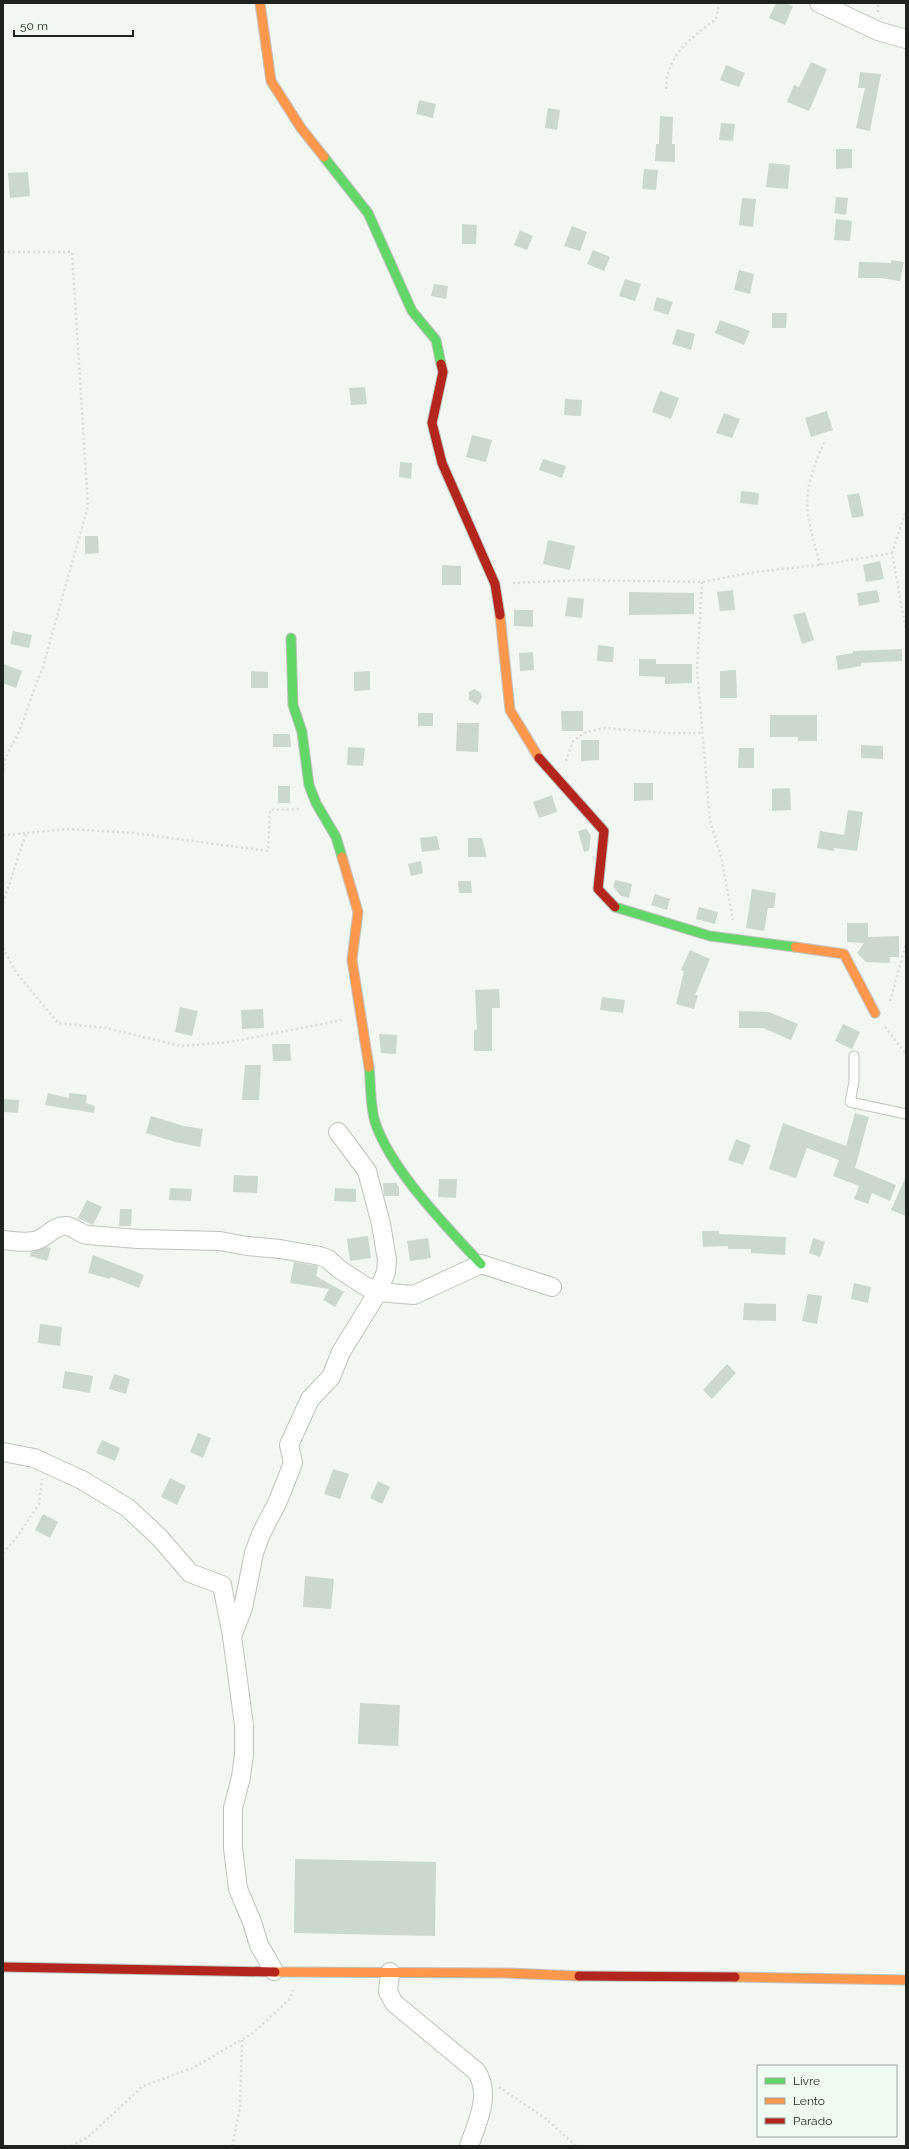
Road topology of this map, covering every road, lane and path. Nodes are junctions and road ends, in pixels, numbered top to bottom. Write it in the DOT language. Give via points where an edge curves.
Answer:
graph roads {
  1 [pos="260,3"];
  2 [pos="719,3"];
  3 [pos="818,3"];
  4 [pos="906,39"];
  5 [pos="666,89"];
  6 [pos="3,252"];
  7 [pos="824,442"];
  8 [pos="906,510"];
  9 [pos="892,553"];
  10 [pos="820,565"];
  11 [pos="702,582"];
  12 [pos="494,584"];
  13 [pos="906,631"];
  14 [pos="291,638"];
  15 [pos="702,733"];
  16 [pos="3,772"];
  17 [pos="559,781"];
  18 [pos="320,811"];
  19 [pos="26,833"];
  20 [pos="3,835"];
  21 [pos="3,903"];
  22 [pos="738,940"];
  23 [pos="906,944"];
  24 [pos="3,948"];
  25 [pos="875,1013"];
  26 [pos="360,1017"];
  27 [pos="906,1054"];
  28 [pos="854,1056"];
  29 [pos="906,1114"];
  30 [pos="338,1132"];
  31 [pos="3,1240"];
  32 [pos="481,1264"];
  33 [pos="552,1287"];
  34 [pos="378,1292"];
  35 [pos="3,1452"];
  36 [pos="44,1463"];
  37 [pos="3,1553"];
  38 [pos="222,1585"];
  39 [pos="244,1608"];
  40 [pos="232,1636"];
  41 [pos="3,1967"];
  42 [pos="274,1971"];
  43 [pos="298,1972"];
  44 [pos="390,1972"];
  45 [pos="906,1980"];
  46 [pos="242,2039"];
  47 [pos="476,2071"];
  48 [pos="71,2146"];
  49 [pos="232,2146"];
  50 [pos="469,2146"];
  51 [pos="576,2146"];
  1 -- 12 [label="street" via="271,81 301,128 368,213 412,311 436,340 443,372 432,423 442,463"];
  2 -- 5 [label="path" via="716,19 676,55 666,78"];
  3 -- 4 [label="street" via="878,31"];
  6 -- 16 [label="path" via="72,252 88,506 42,670 17,735 4,760"];
  7 -- 10 [label="path" via="807,494 810,527"];
  8 -- 9 [label="path"];
  9 -- 10 [label="path"];
  9 -- 13 [label="path"];
  10 -- 11 [label="path" via="755,572"];
  11 -- 12 [label="path" via="584,580"];
  11 -- 15 [label="path" via="697,668"];
  12 -- 17 [label="street" via="499,605 510,710 542,762"];
  14 -- 18 [label="street" via="293,705 302,732 309,786"];
  15 -- 17 [label="path" via="605,728 586,732 573,741"];
  15 -- 22 [label="path" via="710,821"];
  17 -- 22 [label="street" via="604,831 598,889 614,907 710,936"];
  18 -- 19 [label="path" via="270,810 268,851 132,833 69,829"];
  18 -- 26 [label="street" via="336,837 358,912 352,960 361,1006"];
  19 -- 20 [label="path"];
  19 -- 21 [label="path"];
  22 -- 25 [label="street" via="844,954"];
  23 -- 25 [label="path" via="890,1001"];
  24 -- 26 [label="path" via="15,971 58,1023 106,1028 181,1046 230,1042"];
  25 -- 27 [label="path"];
  26 -- 32 [label="street" via="368,1052 375,1121 392,1156 433,1212"];
  28 -- 29 [label="lane" via="854,1082 850,1102"];
  30 -- 34 [label="street" via="367,1170 382,1224 387,1260 386,1272"];
  31 -- 34 [label="street" via="28,1242 40,1239 55,1227 66,1226 88,1235 220,1241 280,1249 328,1259 339,1269"];
  32 -- 33 [label="street"];
  32 -- 34 [label="street" via="414,1295"];
  34 -- 39 [label="street" via="341,1352 331,1377 310,1399 289,1446 293,1463 254,1553"];
  35 -- 36 [label="street" via="34,1458"];
  36 -- 37 [label="path" via="39,1504"];
  36 -- 38 [label="street" via="82,1480 128,1508 160,1538 190,1573"];
  38 -- 39 [label="street"];
  38 -- 40 [label="street"];
  39 -- 40 [label="street"];
  40 -- 42 [label="street" via="244,1725 242,1769 233,1808 233,1848 238,1889 259,1945"];
  41 -- 42 [label="street"];
  42 -- 43 [label="street"];
  43 -- 44 [label="street"];
  43 -- 46 [label="path" via="290,1999"];
  44 -- 45 [label="street" via="610,1978 778,1977"];
  44 -- 47 [label="street" via="388,1992 394,2003"];
  46 -- 48 [label="path" via="193,2068 143,2086 88,2136"];
  46 -- 49 [label="path" via="240,2108"];
  47 -- 50 [label="street" via="483,2088 481,2112"];
  47 -- 51 [label="path" via="545,2118"];
}
